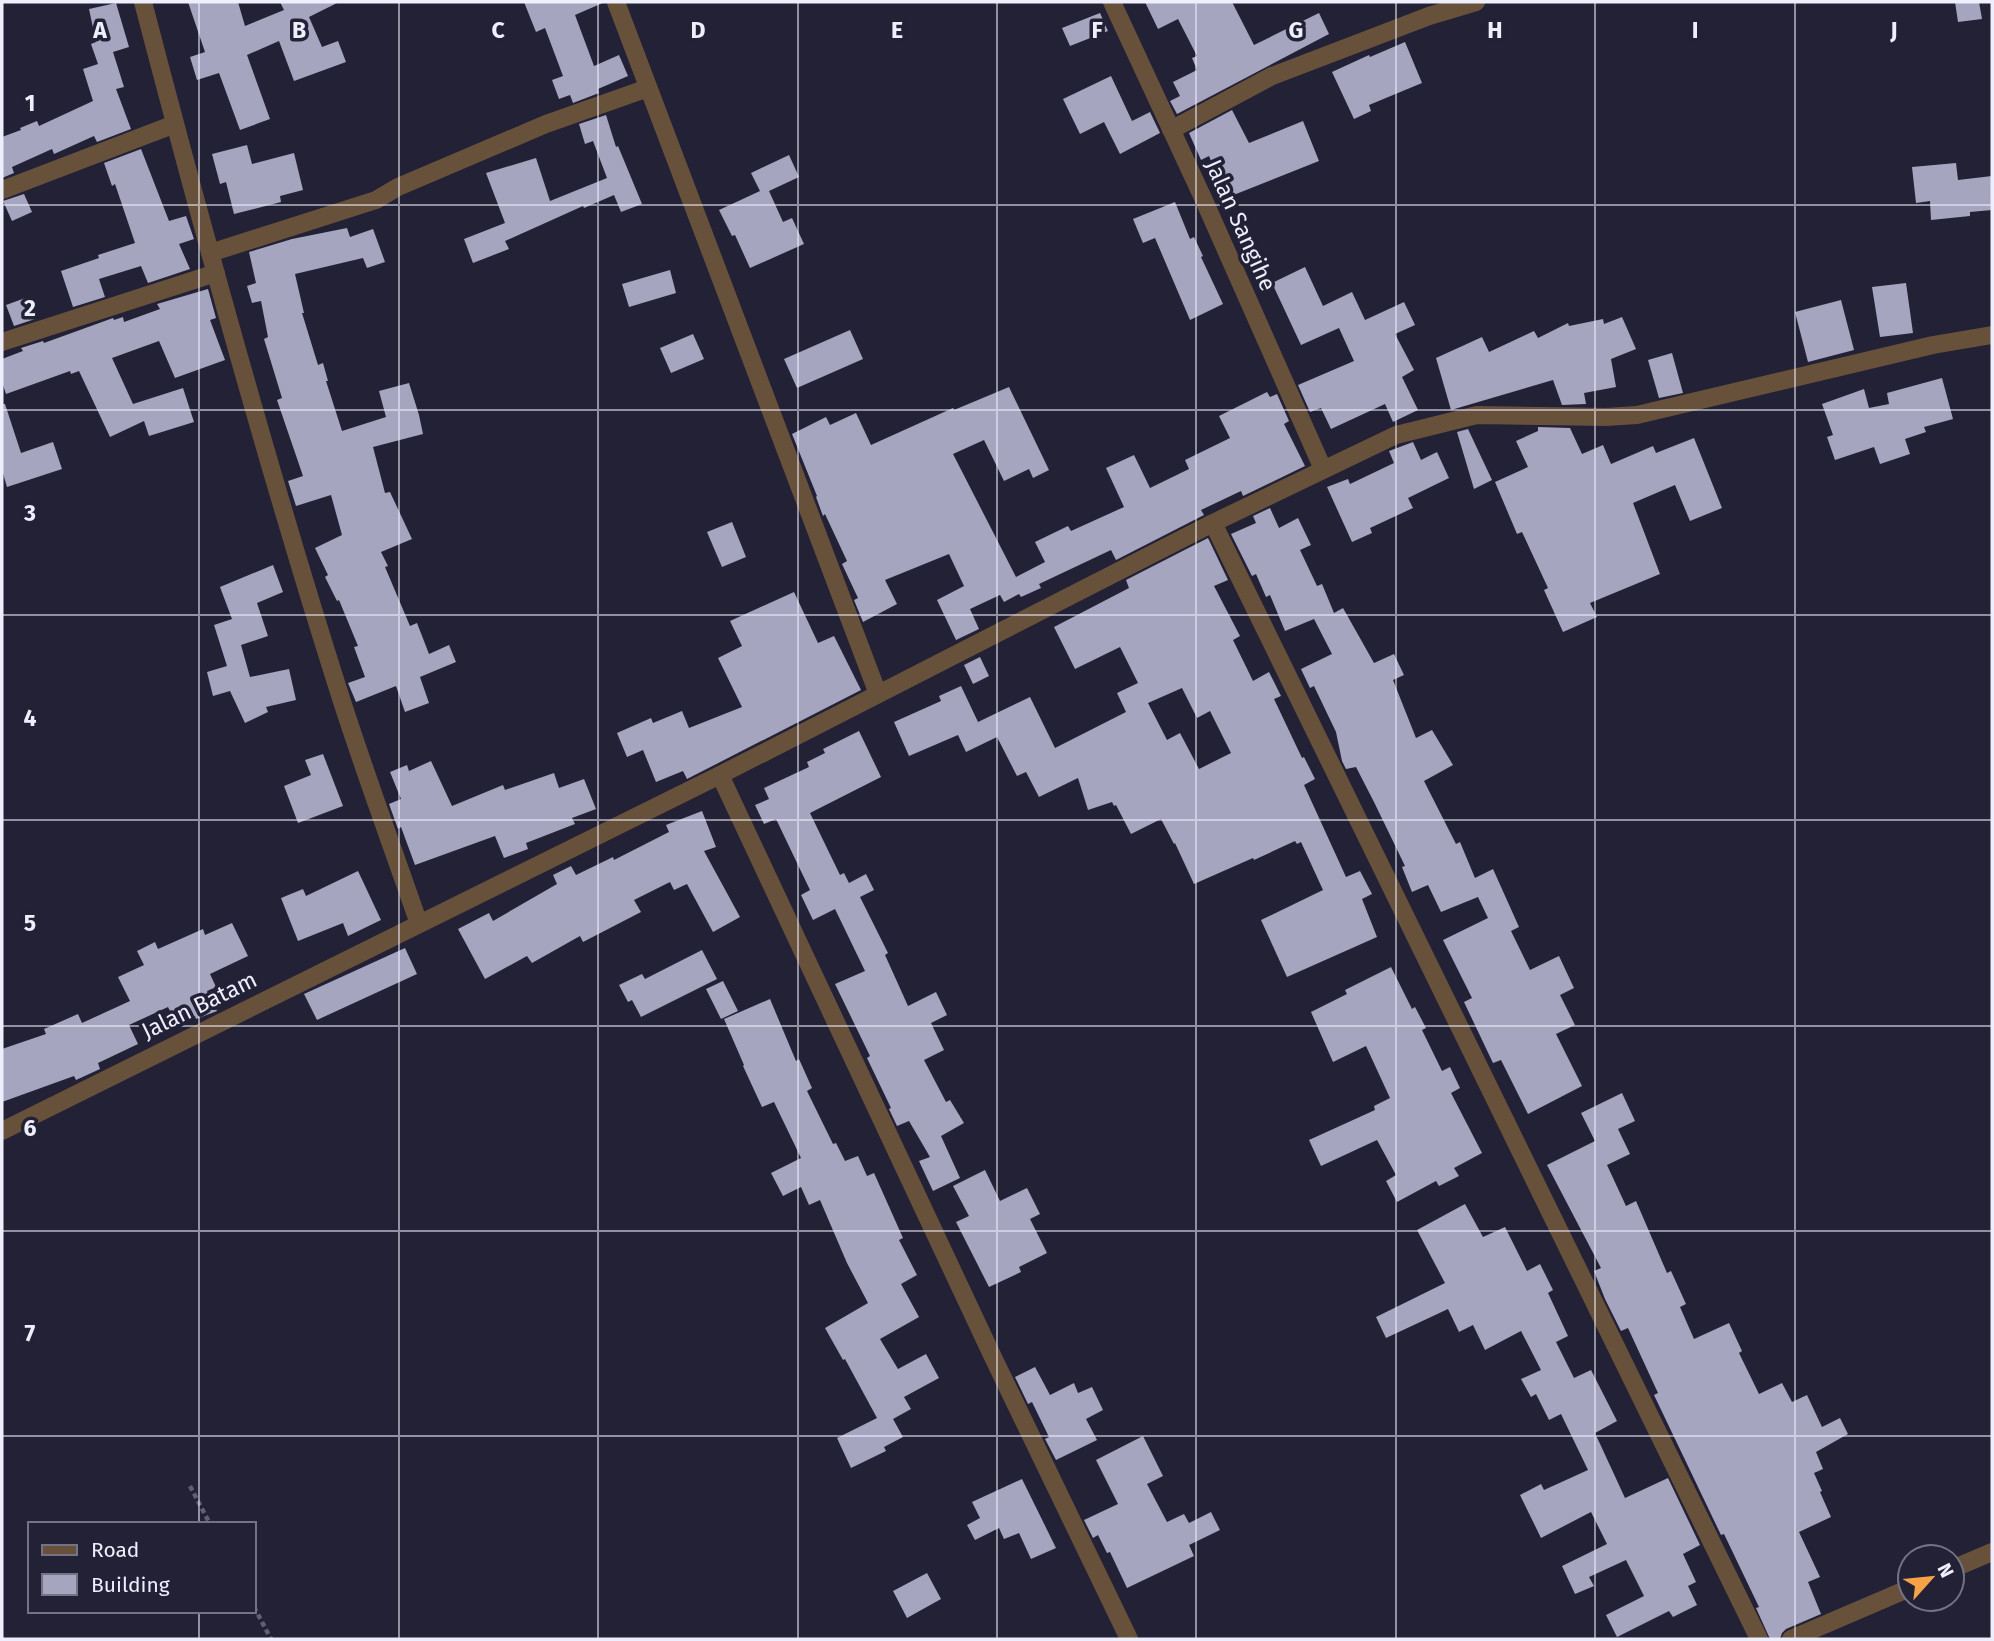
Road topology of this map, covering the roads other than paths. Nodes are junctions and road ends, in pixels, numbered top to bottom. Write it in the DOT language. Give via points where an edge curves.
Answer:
graph roads {
  1 [pos="143,2"];
  2 [pos="616,2"];
  3 [pos="1112,2"];
  4 [pos="1476,2"];
  5 [pos="648,88"];
  6 [pos="175,124"];
  7 [pos="1171,130"];
  8 [pos="2,190"];
  9 [pos="210,253"];
  10 [pos="216,273"];
  11 [pos="1992,335"];
  12 [pos="2,342"];
  13 [pos="1323,469"];
  14 [pos="1213,523"];
  15 [pos="878,694"];
  16 [pos="720,775"];
  17 [pos="419,924"];
  18 [pos="2,1131"];
  19 [pos="1992,1552"];
  20 [pos="1966,1563"];
  21 [pos="1896,1594"];
  22 [pos="1129,1639"];
  23 [pos="1759,1639"];
  24 [pos="1791,1639"];
  1 -- 6 [label="street"];
  2 -- 5 [label="street"];
  3 -- 7 [label="street, Jalan Sangihe"];
  4 -- 7 [label="street" via="1272,76"];
  5 -- 9 [label="street" via="546,124 376,200"];
  5 -- 15 [label="street"];
  6 -- 8 [label="street"];
  6 -- 9 [label="street"];
  7 -- 13 [label="street, Jalan Sangihe"];
  9 -- 10 [label="street"];
  10 -- 12 [label="street"];
  10 -- 17 [label="street" via="338,690"];
  11 -- 13 [label="street, Jalan Batam" via="1637,415 1477,415 1396,435"];
  13 -- 14 [label="street, Jalan Batam"];
  14 -- 15 [label="street, Jalan Batam"];
  14 -- 23 [label="street"];
  15 -- 16 [label="street, Jalan Batam"];
  16 -- 17 [label="street, Jalan Batam"];
  16 -- 22 [label="street"];
  17 -- 18 [label="street, Jalan Batam"];
  19 -- 20 [label="street"];
  21 -- 24 [label="street"];
}
